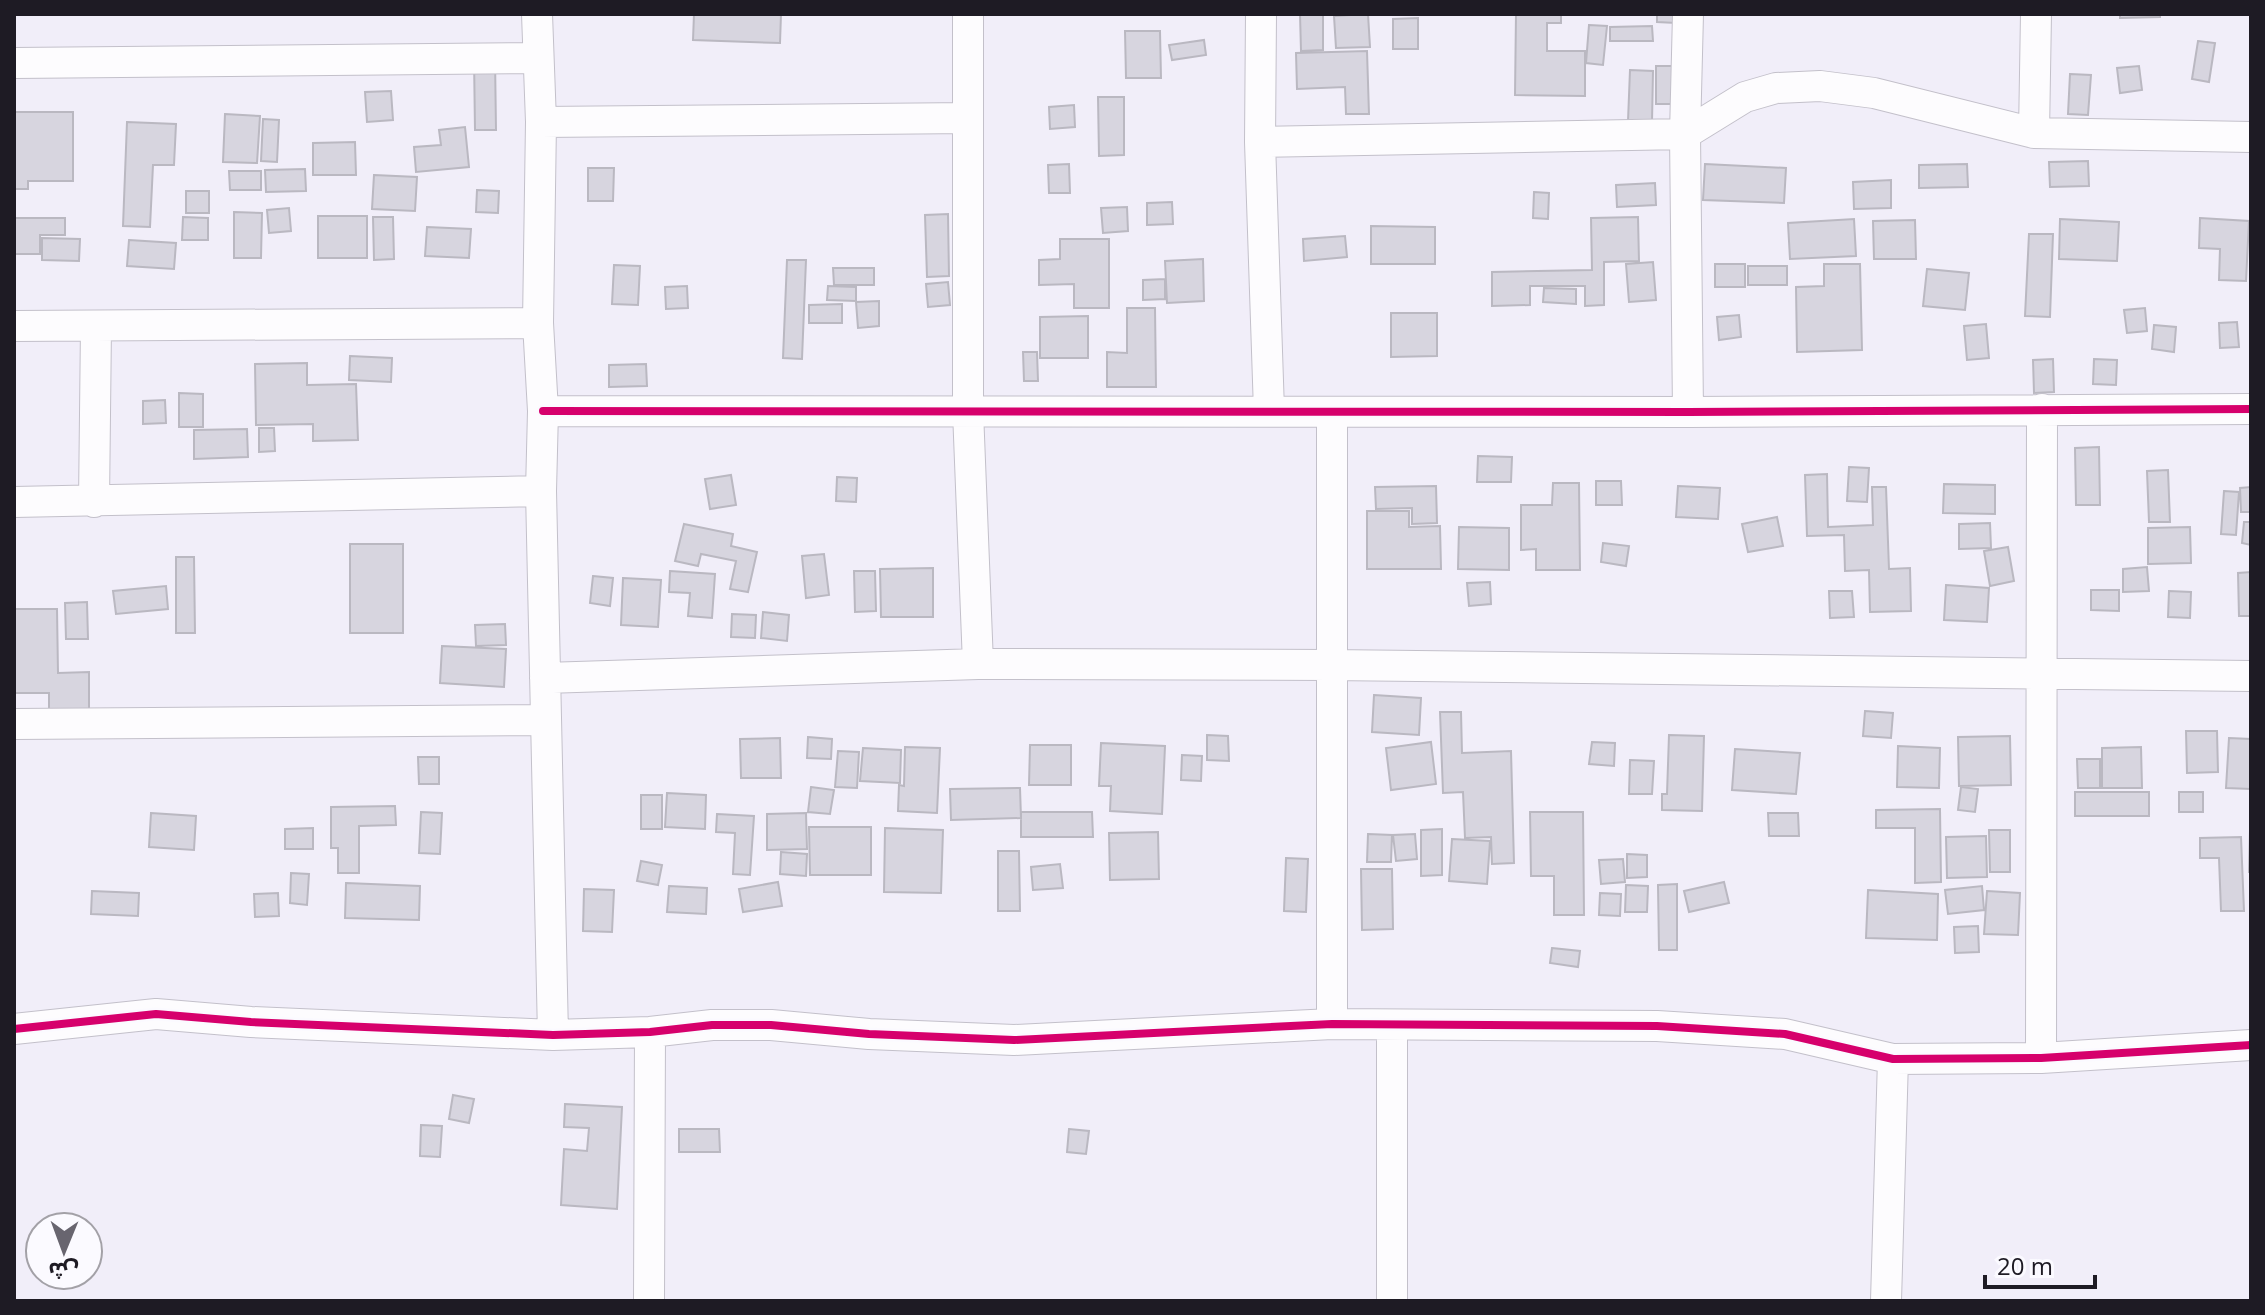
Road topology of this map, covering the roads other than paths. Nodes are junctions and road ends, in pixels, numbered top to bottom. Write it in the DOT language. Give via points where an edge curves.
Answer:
graph roads {
  1 [pos="537,14"];
  2 [pos="968,14"];
  3 [pos="1261,14"];
  4 [pos="1688,14"];
  5 [pos="2036,14"];
  6 [pos="538,58"];
  7 [pos="14,63"];
  8 [pos="968,118"];
  9 [pos="541,122"];
  10 [pos="2034,133"];
  11 [pos="1685,134"];
  12 [pos="2251,137"];
  13 [pos="1260,142"];
  14 [pos="538,323"];
  15 [pos="14,326"];
  16 [pos="96,326"];
  17 [pos="2042,409"];
  18 [pos="2251,409"];
  19 [pos="543,411"];
  20 [pos="968,411"];
  21 [pos="1269,411"];
  22 [pos="1332,412"];
  23 [pos="1688,412"];
  24 [pos="541,491"];
  25 [pos="14,502"];
  26 [pos="94,502"];
  27 [pos="978,664"];
  28 [pos="1330,665"];
  29 [pos="2041,675"];
  30 [pos="2251,676"];
  31 [pos="545,678"];
  32 [pos="546,720"];
  33 [pos="14,724"];
  34 [pos="1332,1024"];
  35 [pos="1392,1026"];
  36 [pos="14,1029"];
  37 [pos="650,1032"];
  38 [pos="553,1035"];
  39 [pos="2251,1045"];
  40 [pos="2041,1058"];
  41 [pos="1893,1059"];
  42 [pos="649,1301"];
  43 [pos="1392,1301"];
  44 [pos="1886,1301"];
  1 -- 6 [label="street"];
  2 -- 8 [label="street"];
  3 -- 13 [label="street"];
  4 -- 11 [label="street"];
  5 -- 10 [label="street"];
  6 -- 7 [label="street"];
  6 -- 9 [label="street"];
  8 -- 9 [label="street"];
  8 -- 20 [label="street"];
  9 -- 14 [label="street"];
  10 -- 11 [label="street" via="1874,93 1820,86 1776,88 1745,97"];
  10 -- 12 [label="street"];
  11 -- 13 [label="street"];
  11 -- 23 [label="street"];
  13 -- 21 [label="street"];
  14 -- 16 [label="street"];
  14 -- 19 [label="street"];
  15 -- 16 [label="street"];
  16 -- 26 [label="street"];
  17 -- 18 [label="street"];
  17 -- 23 [label="street"];
  17 -- 29 [label="street"];
  19 -- 20 [label="street"];
  19 -- 24 [label="street"];
  20 -- 21 [label="street"];
  20 -- 27 [label="street"];
  21 -- 22 [label="street"];
  22 -- 23 [label="street"];
  22 -- 28 [label="street"];
  24 -- 26 [label="street"];
  24 -- 31 [label="street"];
  25 -- 26 [label="street"];
  27 -- 28 [label="street"];
  27 -- 31 [label="street"];
  28 -- 29 [label="street"];
  28 -- 34 [label="street"];
  29 -- 30 [label="street"];
  29 -- 40 [label="street"];
  31 -- 32 [label="street"];
  32 -- 33 [label="street"];
  32 -- 38 [label="street"];
  34 -- 35 [label="street"];
  34 -- 37 [label="street" via="1014,1040 771,1025"];
  35 -- 41 [label="street" via="1657,1026 1785,1034"];
  35 -- 43 [label="street"];
  36 -- 38 [label="street" via="156,1014"];
  37 -- 38 [label="street"];
  37 -- 42 [label="street"];
  39 -- 40 [label="street"];
  40 -- 41 [label="street"];
  41 -- 44 [label="street"];
}
